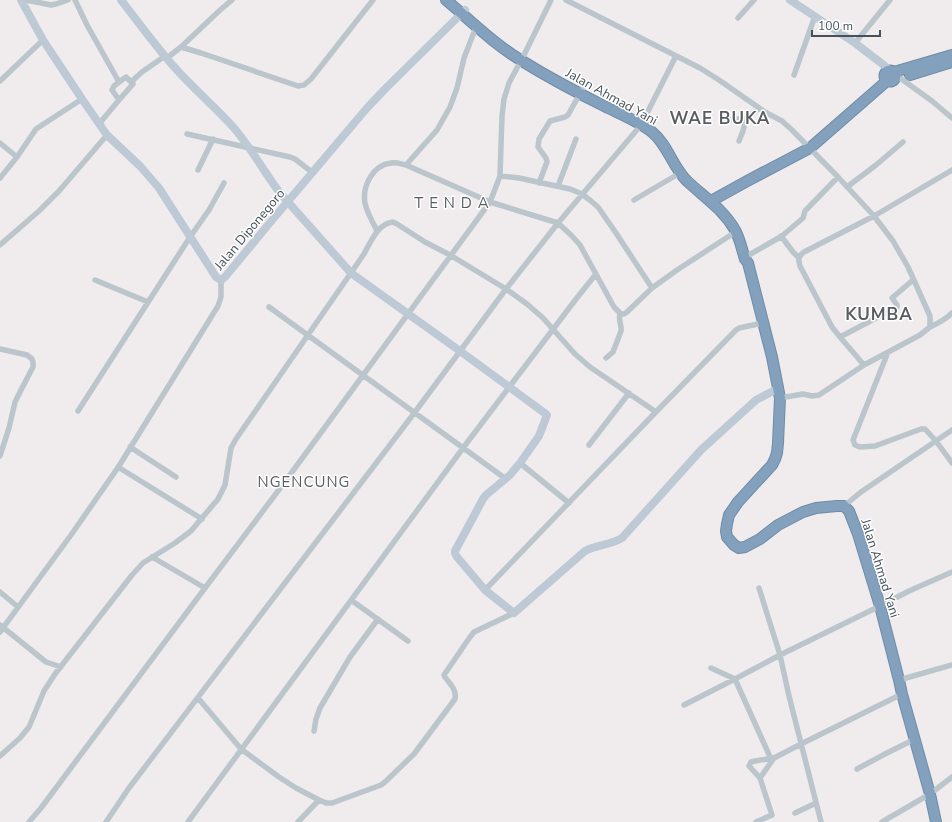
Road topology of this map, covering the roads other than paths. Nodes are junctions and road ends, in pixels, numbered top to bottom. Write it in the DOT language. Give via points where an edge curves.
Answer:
graph roads {
  1 [pos="21,0"];
  2 [pos="26,0"];
  3 [pos="68,0"];
  4 [pos="75,0"];
  5 [pos="121,0"];
  6 [pos="232,0"];
  7 [pos="373,0"];
  8 [pos="446,0"];
  9 [pos="453,0"];
  10 [pos="551,0"];
  11 [pos="566,0"];
  12 [pos="754,0"];
  13 [pos="791,0"];
  14 [pos="890,0"];
  15 [pos="463,12"];
  16 [pos="815,16"];
  17 [pos="738,18"];
  18 [pos="476,27"];
  19 [pos="43,40"];
  20 [pos="855,43"];
  21 [pos="181,47"];
  22 [pos="952,55"];
  23 [pos="676,56"];
  24 [pos="166,57"];
  25 [pos="523,58"];
  26 [pos="952,62"];
  27 [pos="794,75"];
  28 [pos="893,76"];
  29 [pos="0,80"];
  30 [pos="119,82"];
  31 [pos="131,82"];
  32 [pos="581,90"];
  33 [pos="82,99"];
  34 [pos="119,100"];
  35 [pos="759,108"];
  36 [pos="952,108"];
  37 [pos="947,113"];
  38 [pos="952,118"];
  39 [pos="746,119"];
  40 [pos="723,120"];
  41 [pos="642,122"];
  42 [pos="99,124"];
  43 [pos="187,134"];
  44 [pos="107,135"];
  45 [pos="213,139"];
  46 [pos="576,139"];
  47 [pos="739,141"];
  48 [pos="903,142"];
  49 [pos="0,143"];
  50 [pos="249,147"];
  51 [pos="810,148"];
  52 [pos="17,157"];
  53 [pos="406,165"];
  54 [pos="198,170"];
  55 [pos="952,170"];
  56 [pos="680,171"];
  57 [pos="313,173"];
  58 [pos="500,176"];
  59 [pos="838,177"];
  60 [pos="0,178"];
  61 [pos="224,183"];
  62 [pos="539,183"];
  63 [pos="558,186"];
  64 [pos="847,186"];
  65 [pos="582,194"];
  66 [pos="634,200"];
  67 [pos="713,200"];
  68 [pos="287,202"];
  69 [pos="490,202"];
  70 [pos="874,216"];
  71 [pos="558,223"];
  72 [pos="377,231"];
  73 [pos="738,231"];
  74 [pos="781,236"];
  75 [pos="190,237"];
  76 [pos="0,245"];
  77 [pos="450,255"];
  78 [pos="799,258"];
  79 [pos="748,259"];
  80 [pos="351,273"];
  81 [pos="596,274"];
  82 [pos="94,280"];
  83 [pos="221,280"];
  84 [pos="913,280"];
  85 [pos="652,288"];
  86 [pos="506,289"];
  87 [pos="148,302"];
  88 [pos="269,307"];
  89 [pos="408,313"];
  90 [pos="952,313"];
  91 [pos="620,314"];
  92 [pos="763,323"];
  93 [pos="930,327"];
  94 [pos="553,330"];
  95 [pos="308,335"];
  96 [pos="840,337"];
  97 [pos="0,349"];
  98 [pos="460,351"];
  99 [pos="888,352"];
  100 [pos="606,358"];
  101 [pos="864,365"];
  102 [pos="363,375"];
  103 [pos="510,387"];
  104 [pos="629,393"];
  105 [pos="780,393"];
  106 [pos="78,411"];
  107 [pos="415,412"];
  108 [pos="656,412"];
  109 [pos="952,430"];
  110 [pos="936,441"];
  111 [pos="589,445"];
  112 [pos="130,447"];
  113 [pos="463,448"];
  114 [pos="0,456"];
  115 [pos="520,463"];
  116 [pos="952,463"];
  117 [pos="118,467"];
  118 [pos="176,477"];
  119 [pos="506,479"];
  120 [pos="569,503"];
  121 [pos="844,506"];
  122 [pos="202,519"];
  123 [pos="152,557"];
  124 [pos="952,572"];
  125 [pos="205,588"];
  126 [pos="759,588"];
  127 [pos="485,590"];
  128 [pos="0,592"];
  129 [pos="351,600"];
  130 [pos="880,606"];
  131 [pos="18,607"];
  132 [pos="514,613"];
  133 [pos="378,619"];
  134 [pos="1,628"];
  135 [pos="408,641"];
  136 [pos="780,655"];
  137 [pos="952,665"];
  138 [pos="60,667"];
  139 [pos="711,668"];
  140 [pos="735,679"];
  141 [pos="900,680"];
  142 [pos="902,694"];
  143 [pos="198,698"];
  144 [pos="684,705"];
  145 [pos="314,731"];
  146 [pos="915,740"];
  147 [pos="801,744"];
  148 [pos="241,749"];
  149 [pos="0,756"];
  150 [pos="773,758"];
  151 [pos="856,770"];
  152 [pos="952,777"];
  153 [pos="760,778"];
  154 [pos="930,794"];
  155 [pos="319,800"];
  156 [pos="816,803"];
  157 [pos="795,813"];
  158 [pos="29,822"];
  159 [pos="106,822"];
  160 [pos="188,822"];
  161 [pos="298,822"];
  162 [pos="756,822"];
  163 [pos="821,822"];
  164 [pos="882,822"];
  165 [pos="936,822"];
  1 -- 19 [label="street, Jalan Diponegoro"];
  2 -- 3 [label="street" via="51,5"];
  4 -- 30 [label="street"];
  5 -- 24 [label="street"];
  6 -- 21 [label="street"];
  7 -- 21 [label="street" via="304,85 298,86"];
  8 -- 15 [label="highway, Jalan Ahmad Yani"];
  9 -- 15 [label="highway, Jalan Ahmad Yani"];
  10 -- 25 [label="street"];
  11 -- 23 [label="street"];
  12 -- 17 [label="street"];
  13 -- 16 [label="street"];
  14 -- 20 [label="street"];
  15 -- 18 [label="highway, Jalan Ahmad Yani"];
  15 -- 25 [label="highway, Jalan Ahmad Yani"];
  15 -- 57 [label="street, Jalan Diponegoro" via="367,108"];
  16 -- 20 [label="street"];
  16 -- 27 [label="street"];
  18 -- 25 [label="highway, Jalan Ahmad Yani" via="502,47"];
  18 -- 53 [label="street" via="450,108 437,130"];
  19 -- 29 [label="street"];
  19 -- 33 [label="street, Jalan Diponegoro"];
  20 -- 28 [label="street"];
  21 -- 24 [label="street"];
  22 -- 28 [label="highway"];
  23 -- 35 [label="street" via="700,68"];
  23 -- 41 [label="street"];
  24 -- 31 [label="street"];
  24 -- 50 [label="street"];
  25 -- 32 [label="highway, Jalan Ahmad Yani"];
  25 -- 58 [label="street" via="509,83 504,99"];
  26 -- 28 [label="highway"];
  28 -- 37 [label="street"];
  28 -- 51 [label="highway"];
  30 -- 31 [label="street" via="126,77"];
  30 -- 34 [label="street" via="112,90"];
  31 -- 34 [label="street" via="133,85"];
  32 -- 41 [label="highway, Jalan Ahmad Yani"];
  32 -- 62 [label="street" via="568,115 550,121 539,139 538,147 547,162"];
  33 -- 42 [label="street, Jalan Diponegoro"];
  33 -- 52 [label="street" via="36,129"];
  34 -- 42 [label="street"];
  35 -- 39 [label="street"];
  35 -- 51 [label="street" via="782,122"];
  36 -- 37 [label="street"];
  37 -- 38 [label="street"];
  39 -- 40 [label="street"];
  39 -- 47 [label="street"];
  41 -- 56 [label="highway, Jalan Ahmad Yani" via="661,134 674,152"];
  41 -- 65 [label="street"];
  42 -- 44 [label="street, Jalan Diponegoro"];
  43 -- 45 [label="street"];
  44 -- 75 [label="street, Jalan Diponegoro" via="152,179"];
  44 -- 76 [label="street" via="39,212"];
  45 -- 50 [label="street"];
  45 -- 54 [label="street"];
  46 -- 63 [label="street"];
  48 -- 64 [label="street"];
  49 -- 52 [label="street"];
  50 -- 57 [label="street" via="290,157"];
  50 -- 68 [label="street"];
  51 -- 59 [label="street"];
  51 -- 67 [label="highway"];
  52 -- 60 [label="street"];
  53 -- 69 [label="street"];
  53 -- 72 [label="street" via="392,163 378,168 364,190 366,208"];
  55 -- 70 [label="street"];
  56 -- 66 [label="street"];
  56 -- 67 [label="highway, Jalan Ahmad Yani" via="700,193"];
  57 -- 68 [label="street, Jalan Diponegoro"];
  58 -- 62 [label="street"];
  58 -- 69 [label="street"];
  59 -- 64 [label="street"];
  59 -- 74 [label="street" via="805,211 803,218"];
  61 -- 75 [label="street"];
  62 -- 63 [label="street"];
  63 -- 65 [label="street"];
  64 -- 70 [label="street"];
  65 -- 71 [label="street"];
  65 -- 85 [label="street" via="601,212"];
  67 -- 73 [label="highway, Jalan Ahmad Yani"];
  68 -- 80 [label="street"];
  68 -- 83 [label="street, Jalan Diponegoro"];
  69 -- 71 [label="street"];
  69 -- 77 [label="street"];
  70 -- 78 [label="street" via="804,252"];
  70 -- 84 [label="street" via="901,254"];
  71 -- 81 [label="street" via="580,245"];
  71 -- 86 [label="street"];
  72 -- 77 [label="street" via="386,223 393,222"];
  72 -- 80 [label="street"];
  73 -- 79 [label="highway, Jalan Ahmad Yani" via="745,259"];
  73 -- 85 [label="street"];
  74 -- 78 [label="street"];
  74 -- 79 [label="street"];
  75 -- 83 [label="street, Jalan Diponegoro" via="216,277"];
  75 -- 87 [label="street"];
  77 -- 86 [label="street"];
  77 -- 89 [label="street"];
  78 -- 96 [label="street" via="800,266 825,315"];
  79 -- 92 [label="highway, Jalan Ahmad Yani"];
  80 -- 89 [label="street"];
  80 -- 95 [label="street"];
  81 -- 91 [label="street"];
  81 -- 94 [label="street"];
  82 -- 87 [label="street"];
  83 -- 112 [label="street" via="218,306"];
  84 -- 93 [label="street" via="930,316"];
  84 -- 96 [label="street" via="892,298 897,307"];
  85 -- 91 [label="street" via="627,312"];
  86 -- 94 [label="street" via="527,304"];
  86 -- 98 [label="street"];
  87 -- 106 [label="street"];
  88 -- 95 [label="street"];
  89 -- 98 [label="street"];
  89 -- 102 [label="street"];
  90 -- 93 [label="street"];
  91 -- 100 [label="street" via="621,331 613,352"];
  92 -- 105 [label="highway, Jalan Ahmad Yani"];
  92 -- 108 [label="street" via="736,330"];
  93 -- 99 [label="street"];
  94 -- 103 [label="street"];
  94 -- 104 [label="street" via="590,367"];
  95 -- 102 [label="street"];
  95 -- 122 [label="street" via="236,439 231,448 225,485 218,499"];
  96 -- 101 [label="street"];
  97 -- 114 [label="street" via="30,357 33,362 16,402"];
  98 -- 103 [label="street"];
  98 -- 107 [label="street"];
  99 -- 101 [label="street"];
  99 -- 110 [label="street" via="853,440 855,445 860,448 875,446 921,429 925,429"];
  101 -- 105 [label="street" via="819,395"];
  102 -- 107 [label="street"];
  102 -- 125 [label="street"];
  103 -- 113 [label="street"];
  103 -- 115 [label="street" via="547,415 539,436"];
  104 -- 108 [label="street"];
  104 -- 111 [label="street"];
  105 -- 121 [label="highway, Jalan Ahmad Yani" via="775,459 729,515 727,537 739,548 745,547 803,512 816,508"];
  105 -- 132 [label="street" via="756,400 701,450 622,538 585,551"];
  107 -- 113 [label="street"];
  107 -- 143 [label="street"];
  108 -- 120 [label="street"];
  109 -- 110 [label="street"];
  110 -- 116 [label="street"];
  110 -- 121 [label="street"];
  112 -- 117 [label="street"];
  112 -- 118 [label="street"];
  113 -- 119 [label="street"];
  113 -- 129 [label="street"];
  115 -- 119 [label="street"];
  115 -- 120 [label="street"];
  117 -- 122 [label="street"];
  117 -- 131 [label="street"];
  119 -- 127 [label="street" via="483,499 455,551 457,557"];
  120 -- 127 [label="street"];
  121 -- 130 [label="highway, Jalan Ahmad Yani" via="849,511 858,534"];
  122 -- 123 [label="street" via="182,538"];
  123 -- 125 [label="street"];
  123 -- 138 [label="street" via="132,575"];
  124 -- 130 [label="street"];
  125 -- 158 [label="street"];
  126 -- 136 [label="street"];
  127 -- 132 [label="street"];
  128 -- 131 [label="street"];
  129 -- 133 [label="street"];
  129 -- 148 [label="street"];
  130 -- 136 [label="street"];
  130 -- 141 [label="highway, Jalan Ahmad Yani"];
  131 -- 134 [label="street"];
  132 -- 155 [label="street" via="472,634 444,675 454,689 455,699 414,754 386,782 332,803"];
  133 -- 135 [label="street"];
  133 -- 145 [label="street" via="350,657 317,713"];
  134 -- 138 [label="street" via="46,662"];
  136 -- 140 [label="street"];
  136 -- 147 [label="street"];
  137 -- 141 [label="street"];
  138 -- 149 [label="street" via="44,691 29,727"];
  139 -- 140 [label="street"];
  140 -- 144 [label="street"];
  140 -- 150 [label="street"];
  141 -- 142 [label="highway, Jalan Ahmad Yani"];
  142 -- 146 [label="highway, Jalan Ahmad Yani"];
  142 -- 147 [label="street"];
  143 -- 148 [label="street"];
  143 -- 159 [label="street"];
  146 -- 151 [label="street"];
  146 -- 154 [label="highway, Jalan Ahmad Yani"];
  147 -- 150 [label="street"];
  147 -- 156 [label="street"];
  148 -- 155 [label="street" via="279,777"];
  148 -- 160 [label="street"];
  150 -- 153 [label="street"];
  150 -- 153 [label="street" via="751,762 749,765"];
  152 -- 154 [label="street"];
  153 -- 162 [label="street" via="772,815"];
  154 -- 164 [label="street"];
  154 -- 165 [label="highway, Jalan Ahmad Yani"];
  155 -- 161 [label="street"];
  156 -- 157 [label="street"];
  156 -- 163 [label="street"];
}
